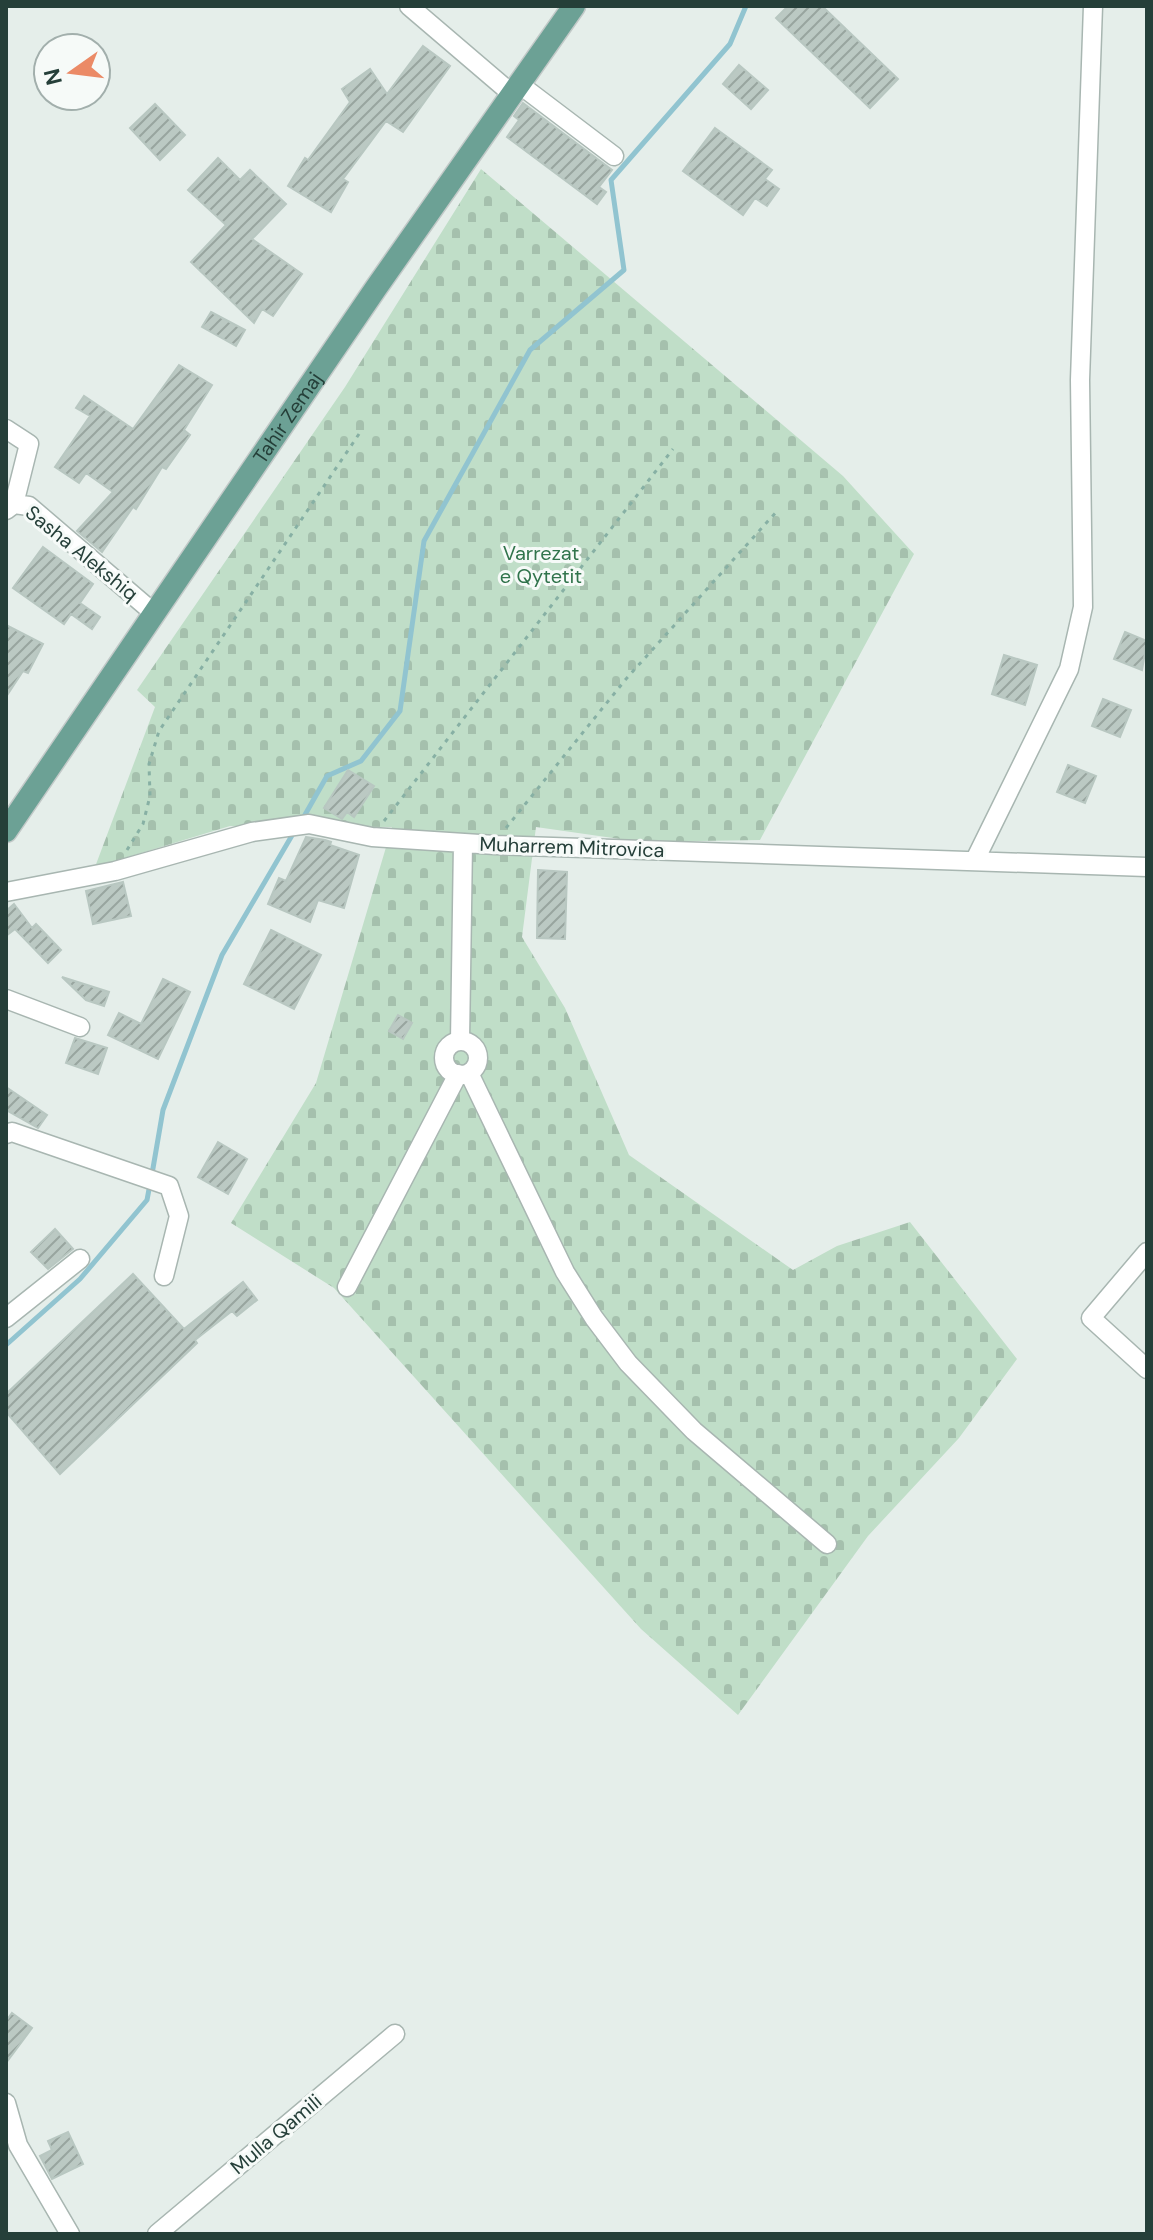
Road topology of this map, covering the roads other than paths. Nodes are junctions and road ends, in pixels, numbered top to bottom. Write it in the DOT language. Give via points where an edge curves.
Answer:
graph roads {
  1 [pos="409,6"];
  2 [pos="574,6"];
  3 [pos="1093,6"];
  4 [pos="516,89"];
  5 [pos="614,156"];
  6 [pos="6,429"];
  7 [pos="10,507"];
  8 [pos="155,614"];
  9 [pos="6,831"];
  10 [pos="463,843"];
  11 [pos="975,860"];
  12 [pos="1147,867"];
  13 [pos="6,892"];
  14 [pos="6,999"];
  15 [pos="80,1027"];
  16 [pos="464,1074"];
  17 [pos="6,1134"];
  18 [pos="1147,1252"];
  19 [pos="80,1259"];
  20 [pos="164,1276"];
  21 [pos="347,1287"];
  22 [pos="6,1318"];
  23 [pos="1147,1369"];
  24 [pos="827,1544"];
  25 [pos="395,2034"];
  26 [pos="6,2103"];
  27 [pos="70,2234"];
  28 [pos="157,2234"];
  1 -- 4 [label="street"];
  2 -- 4 [label="main road, Tahir Zemaj"];
  3 -- 11 [label="street" via="1080,380 1083,607 1069,669"];
  4 -- 5 [label="street"];
  4 -- 8 [label="main road, Tahir Zemaj"];
  6 -- 7 [label="street" via="29,444"];
  7 -- 8 [label="street, Sasha Alekshiq" via="29,506"];
  8 -- 9 [label="main road, Tahir Zemaj"];
  10 -- 11 [label="street, Muharrem Mitrovica"];
  10 -- 13 [label="street, Muharrem Mitrovica" via="372,837 309,824 252,832 115,871"];
  10 -- 16 [label="street" via="460,1041 477,1053 477,1064"];
  11 -- 12 [label="street, Muharrem Mitrovica"];
  14 -- 15 [label="street"];
  16 -- 21 [label="street"];
  16 -- 24 [label="street" via="565,1272 628,1363 694,1431"];
  17 -- 20 [label="street" via="169,1186 179,1216"];
  18 -- 23 [label="street" via="1091,1318"];
  19 -- 22 [label="street"];
  25 -- 28 [label="street, Mulla Qamili"];
  26 -- 27 [label="street" via="18,2145"];
}
